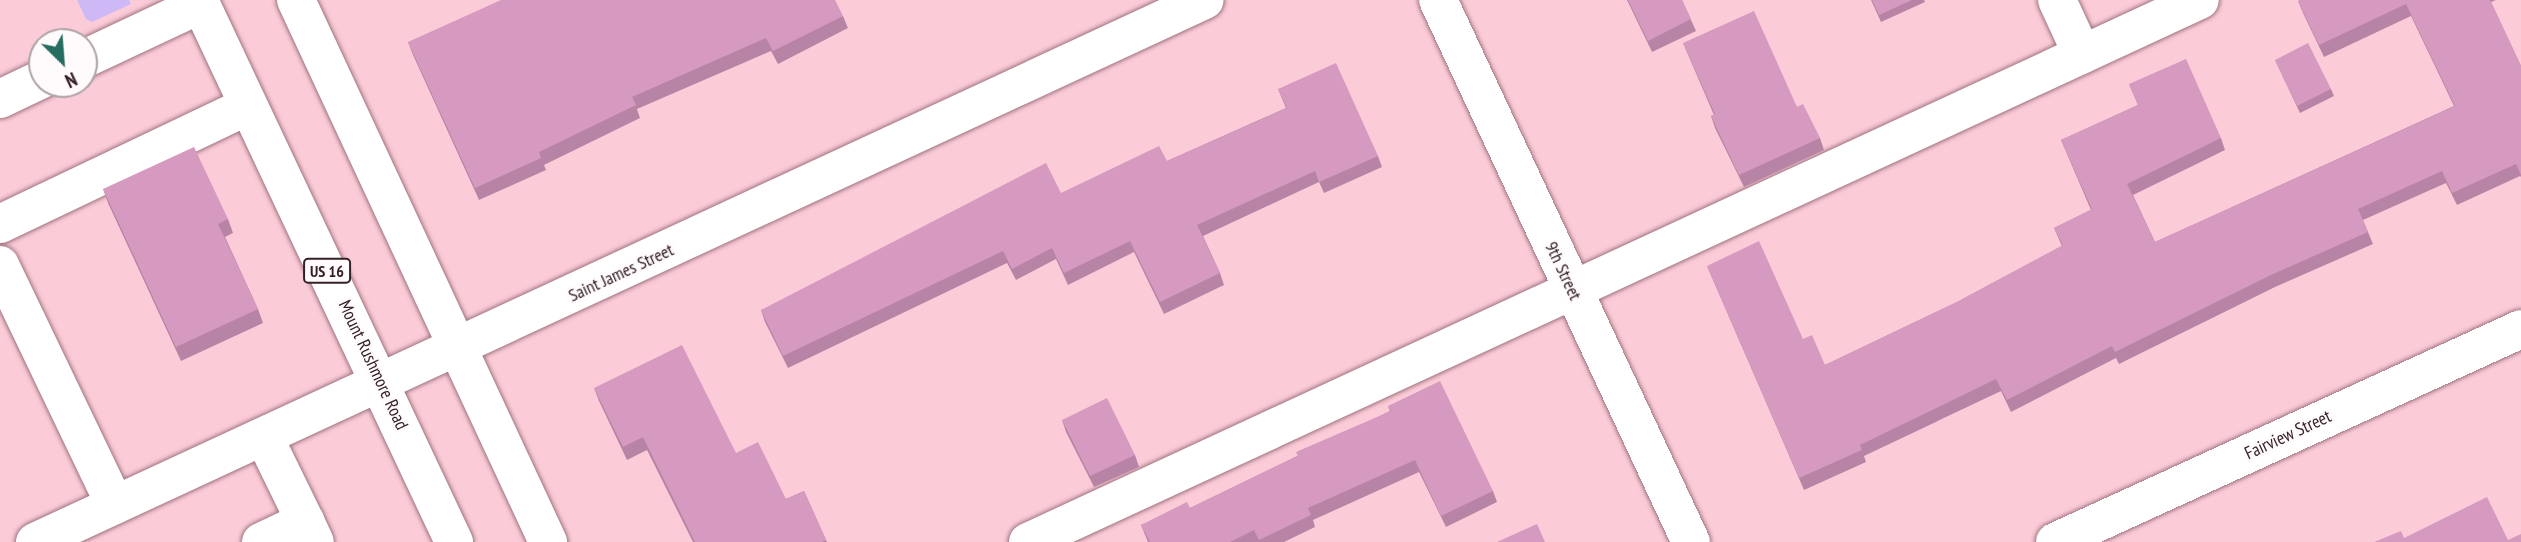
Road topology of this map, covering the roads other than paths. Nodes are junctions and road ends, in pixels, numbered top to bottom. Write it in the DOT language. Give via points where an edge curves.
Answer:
graph roads {
  1 [pos="296,0"];
  2 [pos="1205,0"];
  3 [pos="1438,0"];
  4 [pos="2057,0"];
  5 [pos="2200,0"];
  6 [pos="200,2"];
  7 [pos="98,52"];
  8 [pos="2082,54"];
  9 [pos="28,86"];
  10 [pos="0,99"];
  11 [pos="247,106"];
  12 [pos="0,224"];
  13 [pos="0,265"];
  14 [pos="1571,289"];
  15 [pos="2521,329"];
  16 [pos="456,346"];
  17 [pos="381,382"];
  18 [pos="264,436"];
  19 [pos="115,505"];
  20 [pos="310,531"];
  21 [pos="35,542"];
  22 [pos="261,542"];
  23 [pos="454,542"];
  24 [pos="548,542"];
  25 [pos="1028,542"];
  26 [pos="1690,542"];
  27 [pos="2055,542"];
  1 -- 16 [label="main road"];
  2 -- 16 [label="main road, Saint James Street"];
  3 -- 14 [label="main road, 9th Street"];
  4 -- 8 [label="main road"];
  5 -- 8 [label="main road"];
  6 -- 7 [label="main road"];
  6 -- 11 [label="main road, Mount Rushmore Road / US 16"];
  8 -- 14 [label="main road"];
  9 -- 10 [label="main road"];
  11 -- 12 [label="main road"];
  11 -- 17 [label="main road, Mount Rushmore Road / US 16"];
  13 -- 19 [label="main road"];
  14 -- 25 [label="main road"];
  14 -- 26 [label="main road, 9th Street"];
  15 -- 27 [label="main road, Fairview Street"];
  16 -- 17 [label="main road, Saint James Street"];
  16 -- 24 [label="main road"];
  17 -- 18 [label="main road, Saint James Street"];
  17 -- 23 [label="main road, Mount Rushmore Road / US 16"];
  18 -- 19 [label="main road, Saint James Street"];
  18 -- 20 [label="main road"];
  19 -- 21 [label="main road, Saint James Street"];
  20 -- 22 [label="main road"];
}
